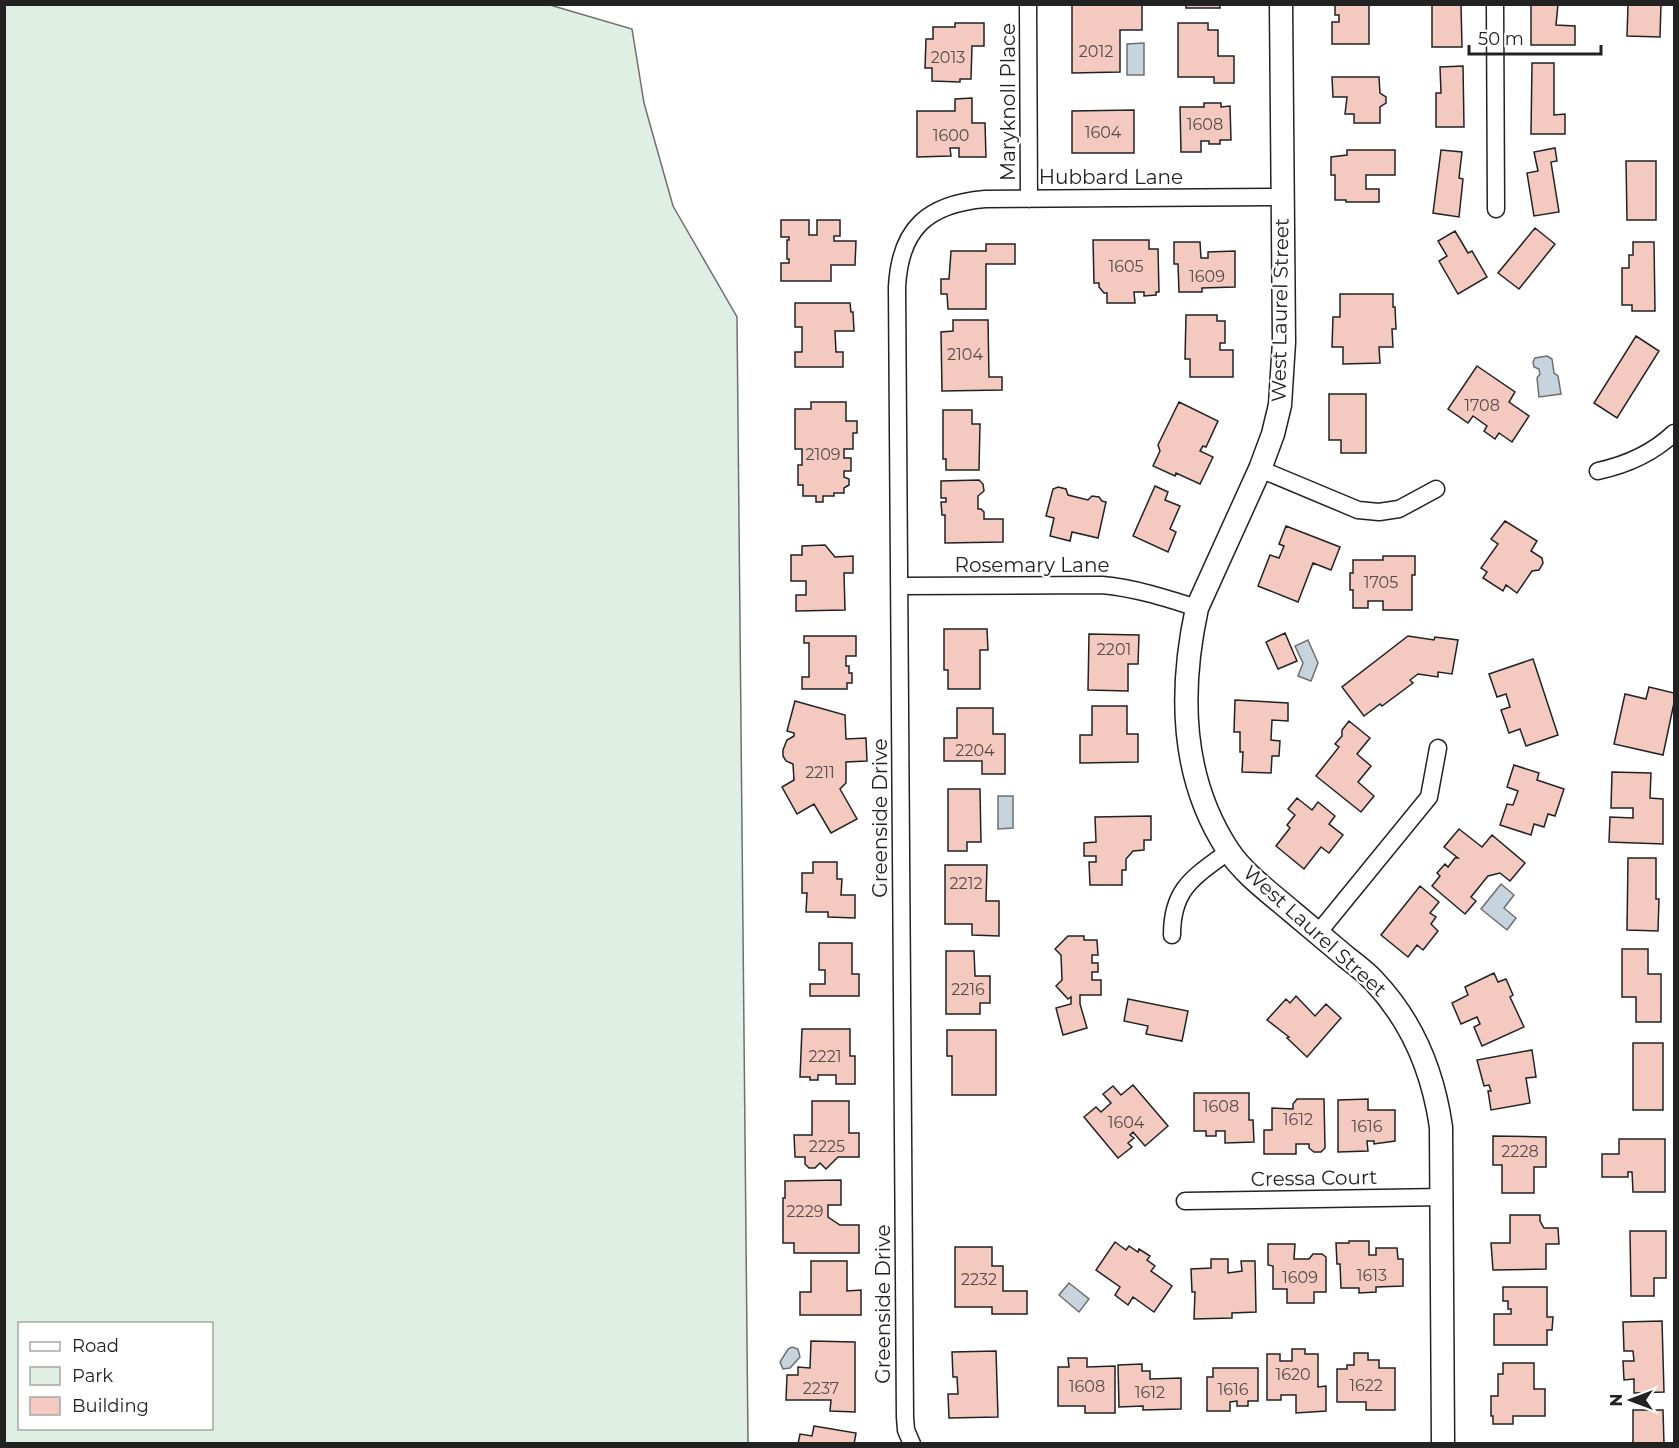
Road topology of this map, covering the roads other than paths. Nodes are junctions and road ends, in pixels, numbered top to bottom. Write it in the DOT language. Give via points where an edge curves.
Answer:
graph roads {
  1 [pos="1028,4"];
  2 [pos="1281,4"];
  3 [pos="1495,4"];
  4 [pos="1282,197"];
  5 [pos="1029,199"];
  6 [pos="941,208"];
  7 [pos="1496,209"];
  8 [pos="1674,433"];
  9 [pos="1260,469"];
  10 [pos="1598,471"];
  11 [pos="1436,489"];
  12 [pos="899,586"];
  13 [pos="1197,608"];
  14 [pos="1438,748"];
  15 [pos="1229,851"];
  16 [pos="1318,933"];
  17 [pos="1172,935"];
  18 [pos="1443,1197"];
  19 [pos="1185,1200"];
  20 [pos="912,1443"];
  21 [pos="1443,1443"];
  1 -- 5 [label="street, Maryknoll Place"];
  2 -- 4 [label="street, West Laurel Street"];
  3 -- 7 [label="street"];
  4 -- 5 [label="street, Hubbard Lane"];
  4 -- 9 [label="street, West Laurel Street" via="1283,374 1273,434"];
  5 -- 6 [label="street, Hubbard Lane" via="961,201"];
  6 -- 12 [label="street, Greenside Drive" via="927,217 907,241 898,271"];
  8 -- 10 [label="street" via="1640,458"];
  9 -- 11 [label="street" via="1358,510 1399,509"];
  9 -- 13 [label="street, West Laurel Street"];
  12 -- 13 [label="street, Rosemary Lane" via="1102,585 1144,592"];
  12 -- 20 [label="street, Greenside Drive" via="905,1417"];
  13 -- 15 [label="street, West Laurel Street" via="1186,680 1189,750 1197,784"];
  14 -- 16 [label="street" via="1428,797"];
  15 -- 16 [label="street, West Laurel Street" via="1257,882"];
  15 -- 17 [label="street" via="1187,885 1176,901"];
  16 -- 18 [label="street, West Laurel Street" via="1373,979 1418,1044 1437,1098"];
  18 -- 19 [label="street, Cressa Court"];
  18 -- 21 [label="street, West Laurel Street"];
}
